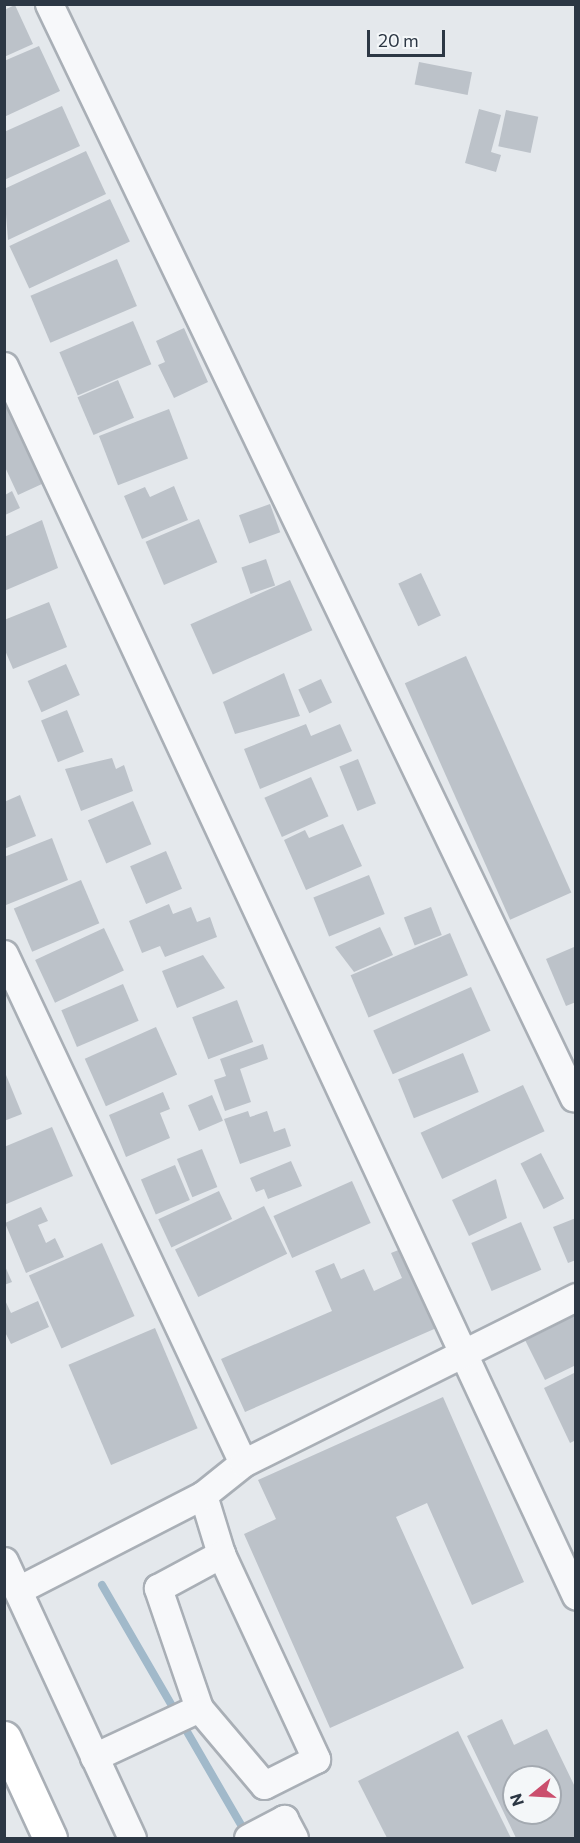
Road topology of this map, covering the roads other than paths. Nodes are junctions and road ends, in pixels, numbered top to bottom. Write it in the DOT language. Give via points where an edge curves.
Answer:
graph roads {
  1 [pos="49,4"];
  2 [pos="4,366"];
  3 [pos="4,954"];
  4 [pos="574,1098"];
  5 [pos="576,1297"];
  6 [pos="460,1353"];
  7 [pos="243,1462"];
  8 [pos="203,1495"];
  9 [pos="220,1542"];
  10 [pos="4,1562"];
  11 [pos="18,1590"];
  12 [pos="576,1596"];
  13 [pos="199,1708"];
  14 [pos="4,1738"];
  15 [pos="94,1757"];
  16 [pos="255,1836"];
  17 [pos="50,1839"];
  18 [pos="132,1839"];
  19 [pos="294,1839"];
  1 -- 4 [label="street"];
  2 -- 6 [label="street"];
  3 -- 7 [label="street"];
  5 -- 6 [label="street"];
  6 -- 7 [label="street"];
  6 -- 12 [label="street"];
  7 -- 8 [label="street"];
  8 -- 9 [label="street"];
  8 -- 11 [label="street"];
  9 -- 13 [label="street" via="158,1588"];
  9 -- 13 [label="street" via="316,1759 264,1785"];
  10 -- 11 [label="street"];
  11 -- 15 [label="street"];
  13 -- 15 [label="street"];
  14 -- 17 [label="main road"];
  15 -- 18 [label="street"];
  16 -- 19 [label="street" via="284,1820"];
}
